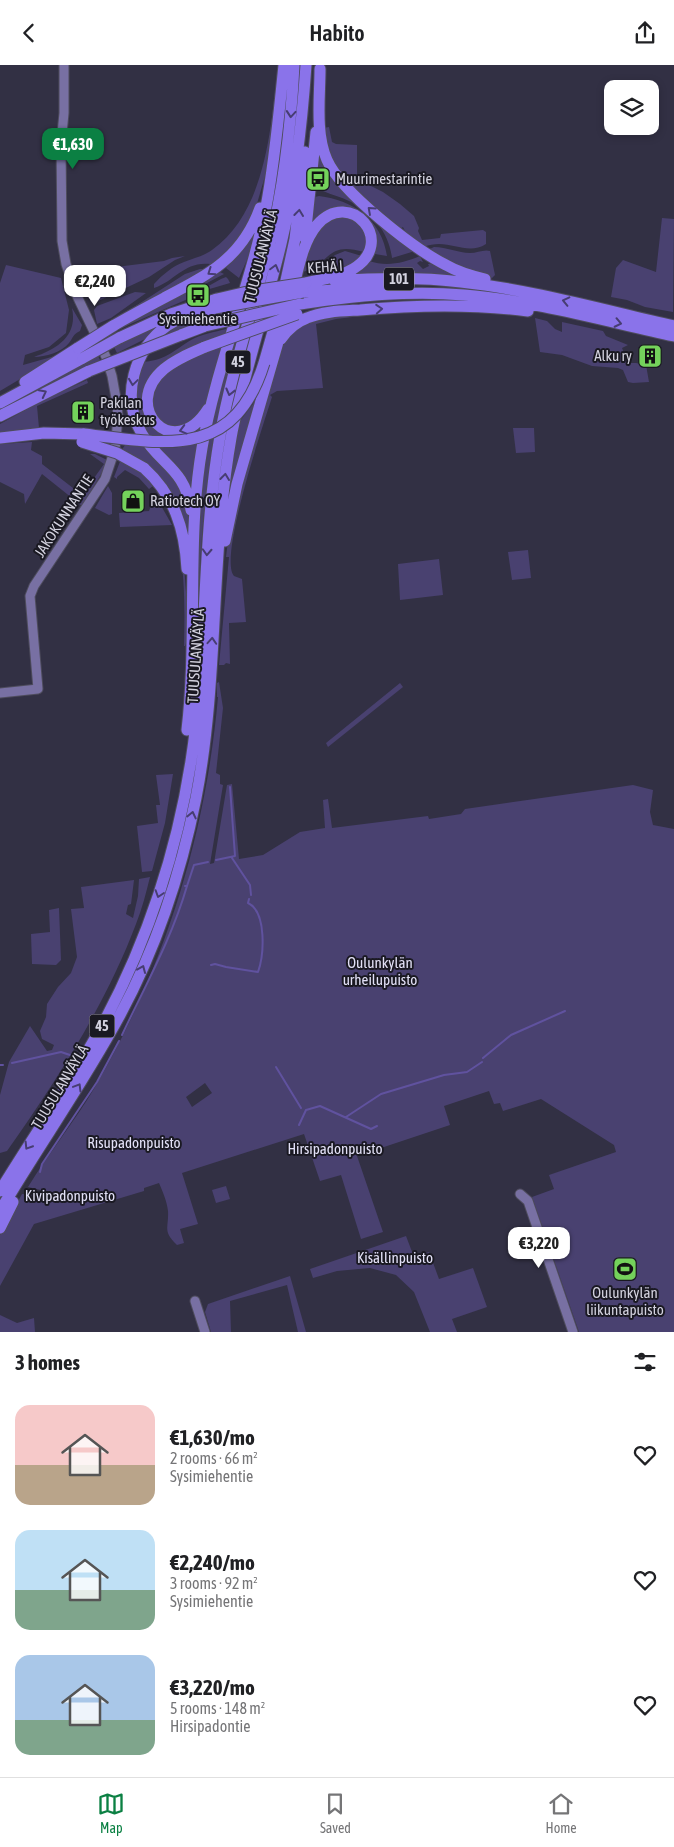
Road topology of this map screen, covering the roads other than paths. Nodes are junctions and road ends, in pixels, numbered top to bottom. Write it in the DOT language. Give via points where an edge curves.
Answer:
graph roads {
  1 [pos="64,65"];
  2 [pos="284,65"];
  3 [pos="294,65"];
  4 [pos="306,65"];
  5 [pos="320,67"];
  6 [pos="304,94"];
  7 [pos="271,173"];
  8 [pos="300,265"];
  9 [pos="304,288"];
  10 [pos="542,295"];
  11 [pos="216,303"];
  12 [pos="299,309"];
  13 [pos="570,313"];
  14 [pos="674,326"];
  15 [pos="674,335"];
  16 [pos="81,353"];
  17 [pos="268,365"];
  18 [pos="214,396"];
  19 [pos="0,397"];
  20 [pos="0,403"];
  21 [pos="0,416"];
  22 [pos="83,438"];
  23 [pos="0,439"];
  24 [pos="194,550"];
  25 [pos="214,621"];
  26 [pos="192,635"];
  27 [pos="201,662"];
  28 [pos="200,685"];
  29 [pos="0,693"];
  30 [pos="52,1128"];
  31 [pos="0,1191"];
  32 [pos="520,1193"];
  33 [pos="0,1211"];
  34 [pos="0,1228"];
  35 [pos="195,1301"];
  36 [pos="205,1332"];
  37 [pos="572,1332"];
  1 -- 29 [label="street, JAKOKUNNANTIE" via="62,241 70,279 112,376 118,404 115,449 100,487 30,596 38,689"];
  2 -- 7 [label="highway"];
  3 -- 27 [label="highway, TUUSULANVÄYLÄ / 45, one-way" via="290,126 278,207 231,386 215,464"];
  4 -- 6 [label="highway, TUUSULANVÄYLÄ / 45"];
  5 -- 8 [label="highway" via="309,213"];
  10 -- 5 [label="highway, one-way" via="462,272 431,257 408,242 344,185 326,159 320,129"];
  17 -- 6 [label="highway, one-way" via="295,239 307,127"];
  25 -- 6 [label="highway, TUUSULANVÄYLÄ / 45, one-way" via="221,508 232,433 285,225 298,153"];
  7 -- 16 [label="highway, one-way, bridge" via="252,226 230,258 204,277 114,326"];
  7 -- 18 [label="highway" via="260,232"];
  8 -- 9 [label="highway" via="308,238 327,217 336,213 352,213 360,217 370,230 371,244 367,257 358,266"];
  8 -- 17 [label="highway"];
  9 -- 10 [label="highway, KEHÄ I / 101" via="361,279 408,279 459,281"];
  9 -- 11 [label="highway, KEHÄ I / 101, bridge" via="255,291"];
  14 -- 10 [label="highway, KEHÄ I / 101, one-way"];
  11 -- 16 [label="highway, KEHÄ I / 101, bridge" via="171,314"];
  11 -- 24 [label="highway, one-way" via="178,320 156,336 136,365 131,390 134,416 141,433 185,487 190,503"];
  12 -- 13 [label="highway, 101" via="386,295 436,293 504,300"];
  18 -- 12 [label="highway, one-way, bridge" via="208,411 199,421 190,429 178,432 158,426 150,417 147,406 149,389 172,363"];
  21 -- 12 [label="highway, one-way, bridge" via="89,371 146,347 205,326"];
  13 -- 15 [label="highway, 101, one-way"];
  17 -- 13 [label="highway, one-way" via="286,333 300,321 320,314 434,306"];
  16 -- 19 [label="highway"];
  16 -- 20 [label="highway, KEHÄ I / 101"];
  17 -- 22 [label="highway, bridge" via="242,408 223,426 203,436 165,443"];
  17 -- 25 [label="highway" via="230,513"];
  18 -- 24 [label="highway" via="196,489"];
  22 -- 23 [label="highway"];
  22 -- 26 [label="highway, bridge" via="144,468 167,494 181,524 186,550"];
  24 -- 26 [label="highway"];
  27 -- 25 [label="highway, TUUSULANVÄYLÄ / 45, one-way"];
  26 -- 27 [label="highway"];
  27 -- 28 [label="highway"];
  27 -- 28 [label="highway, TUUSULANVÄYLÄ / 45"];
  30 -- 28 [label="highway, TUUSULANVÄYLÄ / 45, one-way" via="124,1006 170,897 196,799 202,761"];
  28 -- 31 [label="highway, TUUSULANVÄYLÄ / 45, one-way" via="185,797 173,847 144,937 83,1060"];
  30 -- 33 [label="highway, TUUSULANVÄYLÄ / 45"];
  30 -- 34 [label="highway" via="45,1148"];
  32 -- 37 [label="street" via="528,1201"];
  35 -- 36 [label="street"];
}
